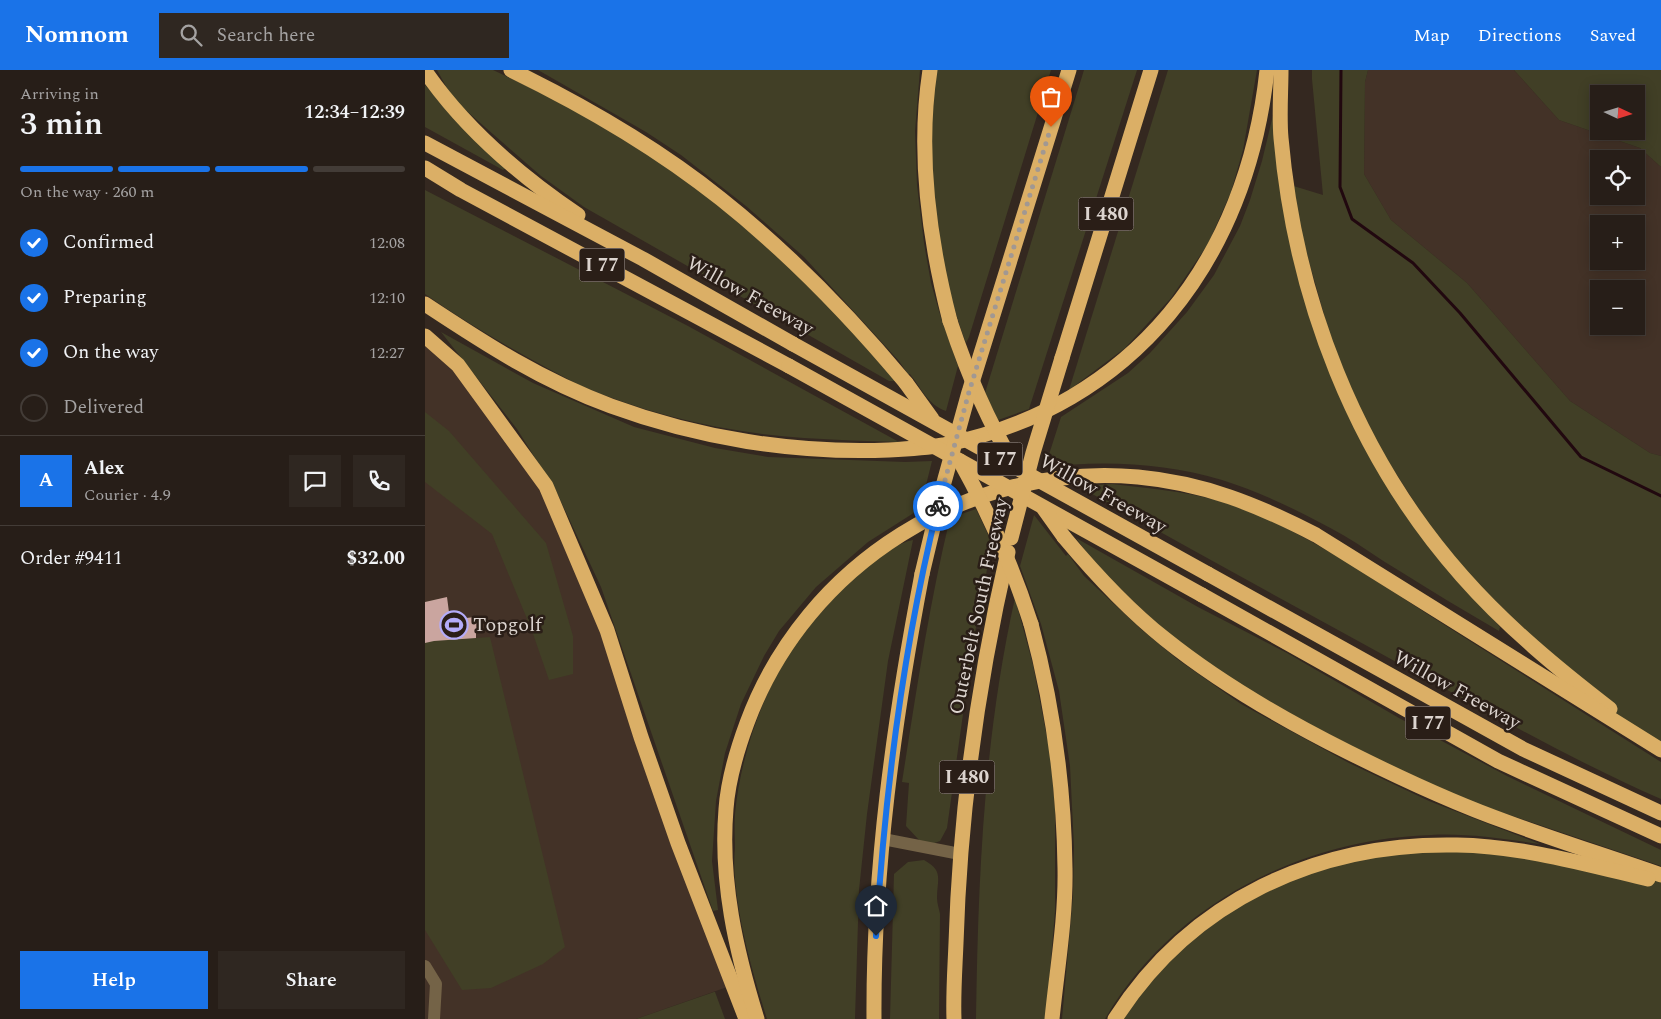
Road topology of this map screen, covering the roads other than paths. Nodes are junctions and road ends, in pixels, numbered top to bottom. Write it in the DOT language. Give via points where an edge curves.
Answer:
graph roads {
  1 [pos="511,70"];
  2 [pos="930,70"];
  3 [pos="1069,70"];
  4 [pos="1151,70"];
  5 [pos="1267,70"];
  6 [pos="1281,70"];
  7 [pos="425,71"];
  8 [pos="425,143"];
  9 [pos="425,168"];
  10 [pos="425,174"];
  11 [pos="461,190"];
  12 [pos="643,259"];
  13 [pos="425,304"];
  14 [pos="425,336"];
  15 [pos="1661,749"];
  16 [pos="1661,814"];
  17 [pos="1661,836"];
  18 [pos="883,839"];
  19 [pos="960,854"];
  20 [pos="1661,875"];
  21 [pos="1661,882"];
  22 [pos="425,966"];
  23 [pos="874,1018"];
  24 [pos="434,1019"];
  25 [pos="746,1019"];
  26 [pos="757,1019"];
  27 [pos="954,1019"];
  28 [pos="1052,1019"];
  29 [pos="1115,1019"];
  1 -- 28 [label="highway, bridge" via="598,115 645,144 720,198 799,267 869,339 906,383 974,486 1010,564 1031,624 1056,741 1065,870"];
  2 -- 20 [label="highway, bridge" via="925,151 932,240 950,321 965,365 999,441 1064,537 1111,591 1201,666 1278,715 1390,773 1506,822"];
  3 -- 18 [label="highway, bridge" via="943,486 906,655"];
  4 -- 19 [label="highway, Outerbelt South Freeway / I 480, bridge" via="1061,358 1011,538 979,697 968,767"];
  5 -- 13 [label="highway" via="1260,115 1242,186 1211,255 1183,297 1134,350 1075,395 1041,414 975,437 941,445 868,451 823,450 719,436 613,406 547,379 495,350"];
  6 -- 15 [label="highway" via="1281,136 1301,265 1332,362 1371,444 1438,548 1490,607 1551,662"];
  7 -- 12 [label="highway" via="460,116 509,162 561,203"];
  8 -- 12 [label="highway, Willow Freeway / I 77"];
  9 -- 11 [label="highway, Willow Freeway / I 77"];
  10 -- 11 [label="highway"];
  11 -- 17 [label="highway, Willow Freeway / I 77, bridge" via="789,366 1497,761"];
  12 -- 16 [label="highway, Willow Freeway / I 77, bridge" via="1523,749"];
  14 -- 25 [label="highway" via="458,366 546,486 607,630 678,843"];
  15 -- 26 [label="highway" via="1316,535 1264,509 1205,489 1138,477 1077,476 1001,491 919,523 857,565 804,619 776,659 755,701 734,764 726,807 724,850 735,935"];
  18 -- 19 [label="lane"];
  18 -- 23 [label="highway"];
  19 -- 27 [label="highway, Outerbelt South Freeway / I 480"];
  21 -- 29 [label="highway" via="1556,857 1498,848 1413,845 1375,849 1280,878 1213,915 1162,960 1137,987"];
  22 -- 24 [label="lane" via="437,984"];
}
